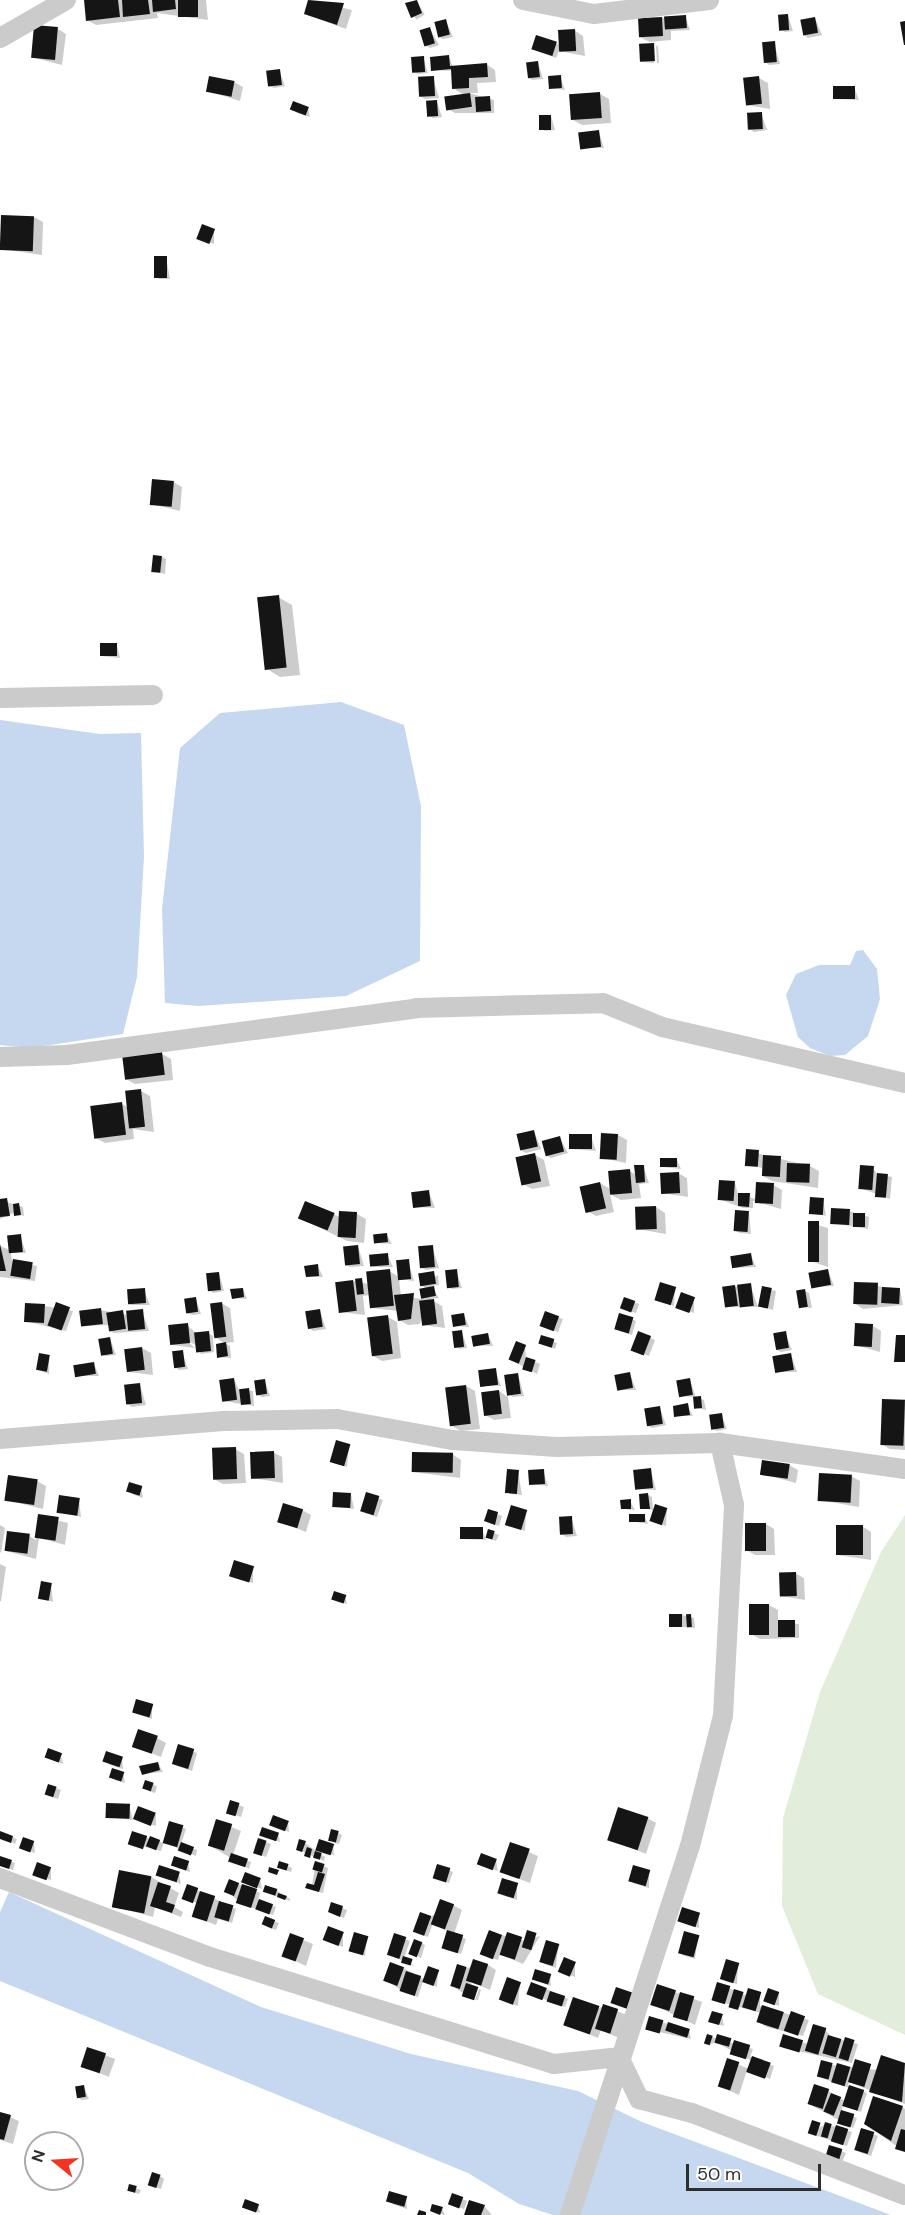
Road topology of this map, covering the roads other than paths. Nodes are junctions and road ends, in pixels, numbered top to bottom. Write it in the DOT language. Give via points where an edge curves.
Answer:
graph roads {
  1 [pos="66,0"];
  2 [pos="523,0"];
  3 [pos="709,0"];
  4 [pos="0,38"];
  5 [pos="153,696"];
  6 [pos="0,698"];
  7 [pos="0,1057"];
  8 [pos="905,1083"];
  9 [pos="0,1439"];
  10 [pos="720,1443"];
  11 [pos="905,1469"];
  12 [pos="0,1878"];
  13 [pos="619,2057"];
  14 [pos="905,2195"];
  15 [pos="570,2215"];
  1 -- 4 [label="street"];
  2 -- 3 [label="street" via="594,14"];
  5 -- 6 [label="street"];
  7 -- 8 [label="street" via="67,1055 417,1008 603,1003 662,1027"];
  9 -- 10 [label="street" via="226,1421 337,1419 453,1440 556,1447"];
  10 -- 11 [label="street"];
  10 -- 13 [label="street" via="734,1505 723,1716 690,1846"];
  12 -- 13 [label="street" via="210,1957 554,2064"];
  13 -- 14 [label="street" via="639,2099 692,2113"];
  13 -- 15 [label="street"];
}
